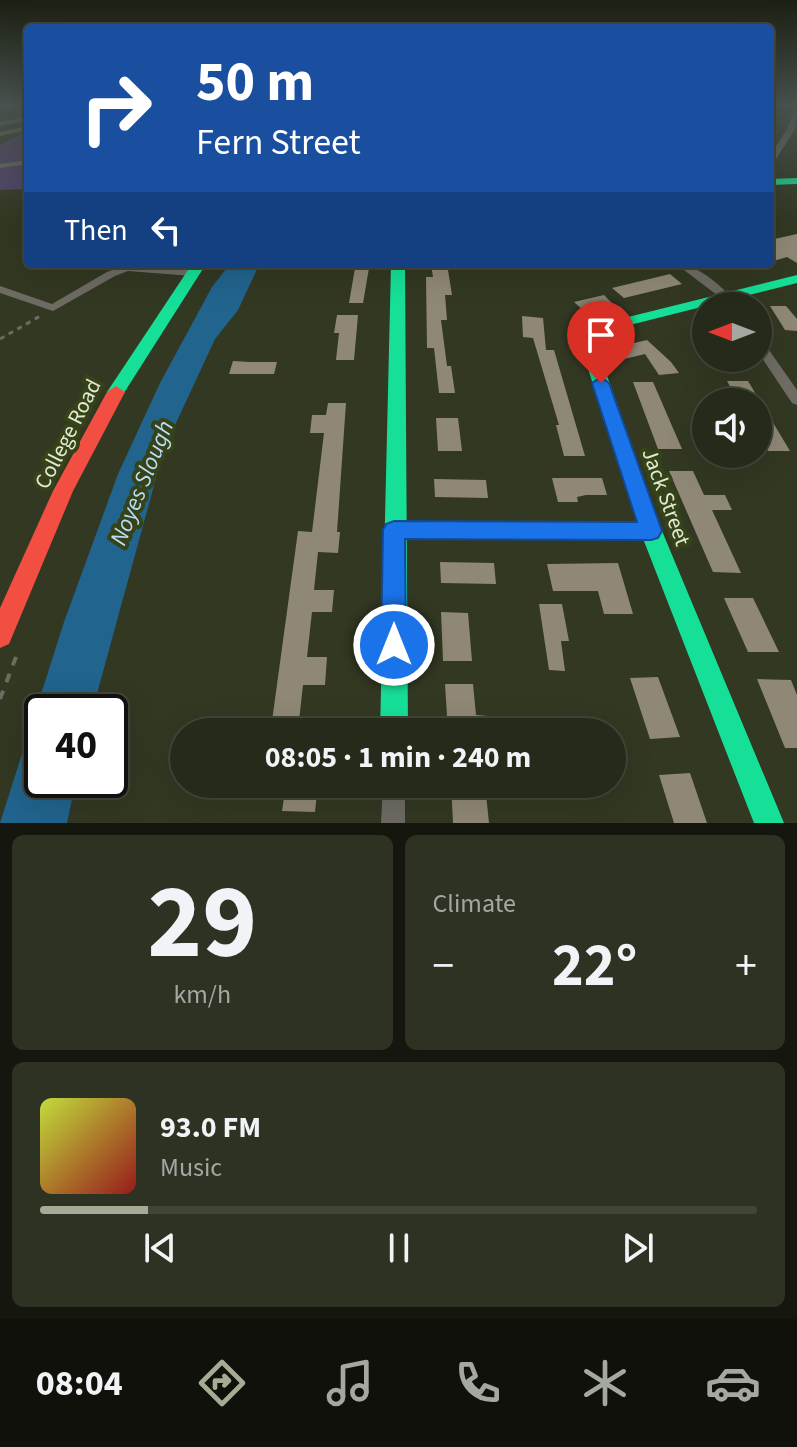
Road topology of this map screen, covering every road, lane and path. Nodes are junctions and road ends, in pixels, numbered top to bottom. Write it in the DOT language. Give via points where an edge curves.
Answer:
graph roads {
  1 [pos="24,163"];
  2 [pos="0,166"];
  3 [pos="195,268"];
  4 [pos="398,268"];
  5 [pos="686,268"];
  6 [pos="797,279"];
  7 [pos="0,289"];
  8 [pos="717,292"];
  9 [pos="757,292"];
  10 [pos="53,308"];
  11 [pos="692,309"];
  12 [pos="0,339"];
  13 [pos="772,363"];
  14 [pos="797,400"];
  15 [pos="394,530"];
  16 [pos="651,531"];
  17 [pos="0,636"];
  18 [pos="22,643"];
  19 [pos="0,699"];
  20 [pos="394,718"];
  21 [pos="394,798"];
  22 [pos="393,823"];
  23 [pos="769,823"];
  1 -- 2 [label="lane"];
  3 -- 10 [label="street" via="127,268"];
  3 -- 17 [label="street, College Road" via="96,429"];
  4 -- 15 [label="street"];
  5 -- 8 [label="street"];
  6 -- 9 [label="street, Jack Street"];
  7 -- 10 [label="street"];
  10 -- 12 [label="path"];
  11 -- 16 [label="street, Jack Street" via="605,327 594,336 591,353"];
  13 -- 14 [label="street"];
  15 -- 16 [label="street"];
  15 -- 20 [label="street"];
  16 -- 23 [label="street, Jack Street"];
  18 -- 19 [label="path"];
  21 -- 22 [label="street"];
}
